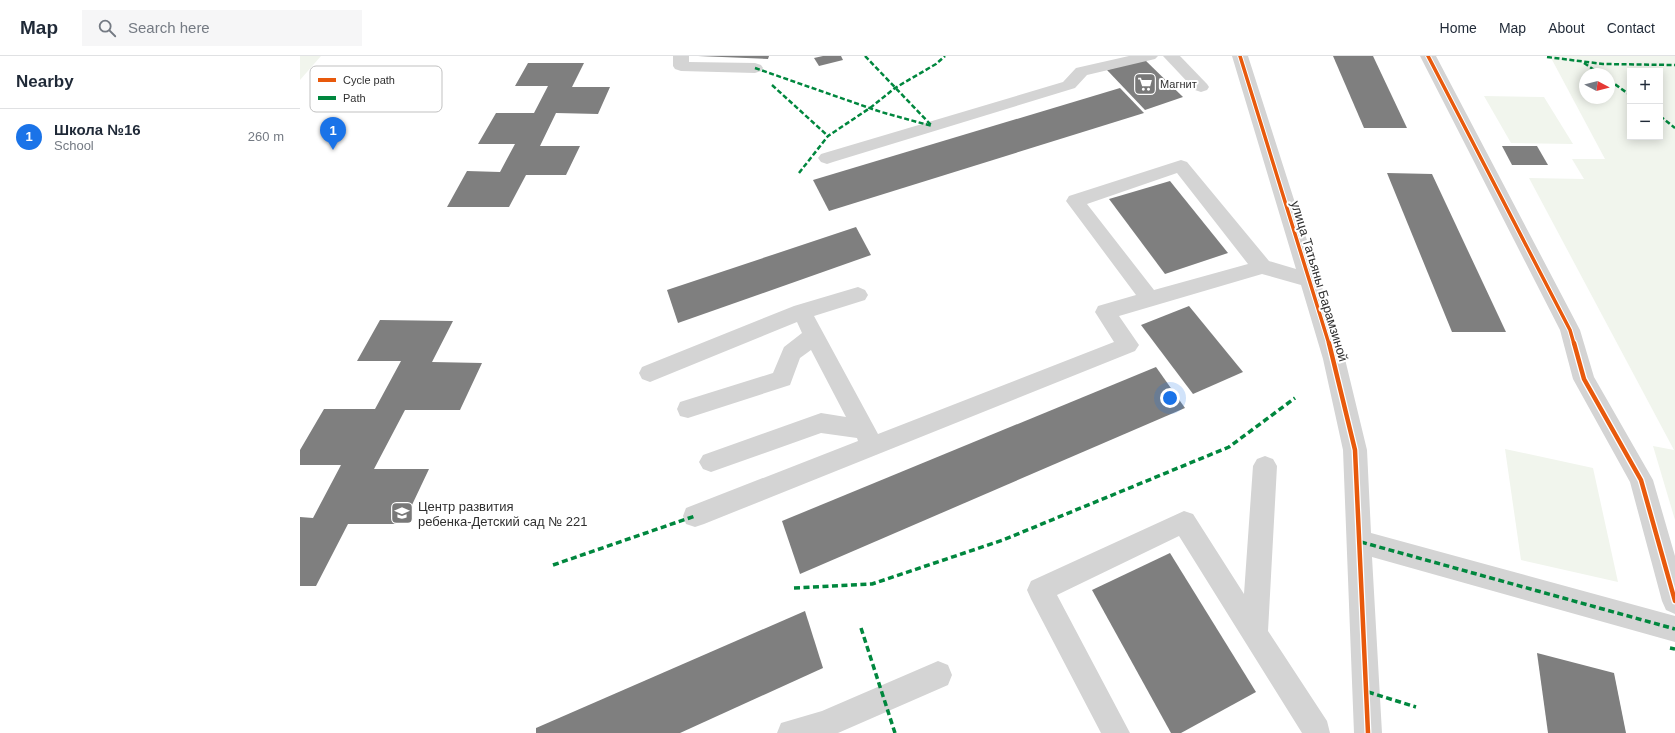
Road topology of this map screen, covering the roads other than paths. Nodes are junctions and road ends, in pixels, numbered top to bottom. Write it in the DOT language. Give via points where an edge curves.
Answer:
graph roads {
  1 [pos="682,56"];
  2 [pos="1150,56"];
  3 [pos="1171,56"];
  4 [pos="1240,56"];
  5 [pos="1428,56"];
  6 [pos="1105,60"];
  7 [pos="755,68"];
  8 [pos="1201,88"];
  9 [pos="827,158"];
  10 [pos="1262,267"];
  11 [pos="1310,280"];
  12 [pos="858,295"];
  13 [pos="1150,299"];
  14 [pos="802,312"];
  15 [pos="814,336"];
  16 [pos="650,374"];
  17 [pos="688,409"];
  18 [pos="868,437"];
  19 [pos="711,462"];
  20 [pos="1265,466"];
  21 [pos="695,516"];
  22 [pos="1361,542"];
  23 [pos="1675,601"];
  24 [pos="1675,629"];
  25 [pos="1255,634"];
  26 [pos="938,675"];
  27 [pos="1317,732"];
  28 [pos="790,733"];
  29 [pos="1116,733"];
  30 [pos="1368,733"];
  1 -- 7 [label="street" via="681,66"];
  2 -- 6 [label="street"];
  3 -- 8 [label="street"];
  4 -- 11 [label="street, улица Татьяны Барамзиной"];
  5 -- 23 [label="street" via="1570,330 1584,379 1641,480"];
  6 -- 9 [label="street" via="1082,71 1069,85"];
  10 -- 11 [label="street"];
  10 -- 13 [label="street"];
  10 -- 13 [label="street" via="1181,166 1076,201"];
  11 -- 22 [label="street, улица Татьяны Барамзиной" via="1334,359 1355,450"];
  12 -- 14 [label="street"];
  13 -- 18 [label="street" via="1105,312 1128,345"];
  14 -- 15 [label="street"];
  14 -- 16 [label="street"];
  15 -- 17 [label="street" via="791,353 782,379"];
  15 -- 18 [label="street"];
  18 -- 19 [label="street" via="821,423"];
  18 -- 21 [label="street"];
  20 -- 25 [label="street"];
  22 -- 24 [label="street"];
  22 -- 30 [label="street, улица Татьяны Барамзиной"];
  25 -- 27 [label="street"];
  25 -- 29 [label="street" via="1184,522 1040,590"];
  26 -- 28 [label="street" via="823,726"];
}
